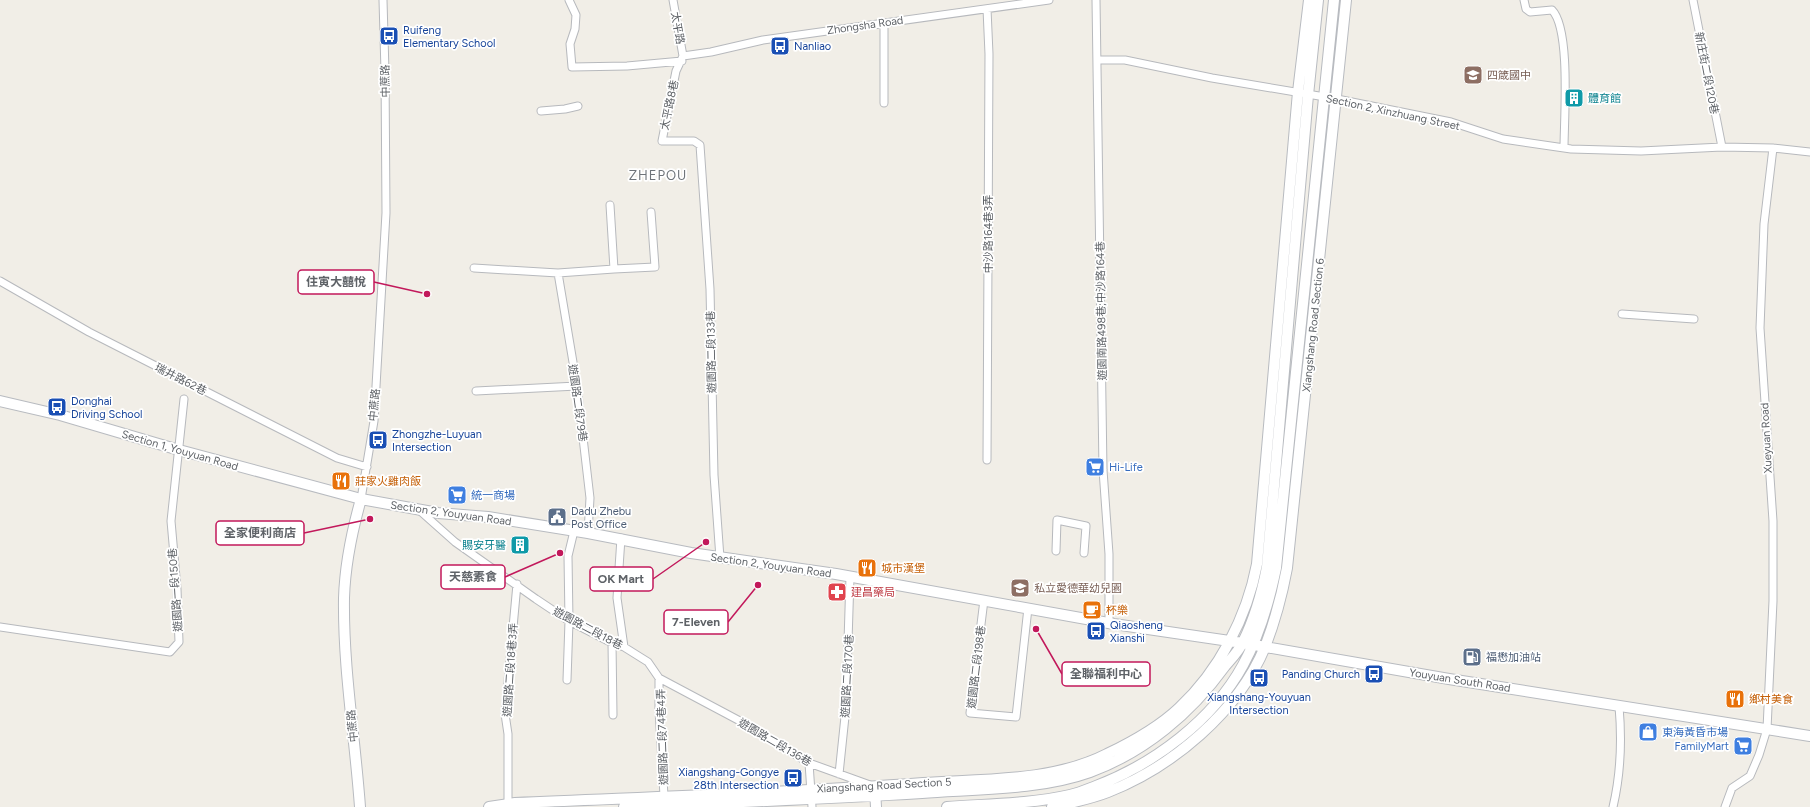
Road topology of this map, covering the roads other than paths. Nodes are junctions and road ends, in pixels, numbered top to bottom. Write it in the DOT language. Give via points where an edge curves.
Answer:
graph roads {
  1 [pos="383,0"];
  2 [pos="569,0"];
  3 [pos="674,0"];
  4 [pos="1049,0"];
  5 [pos="1096,0"];
  6 [pos="1309,0"];
  7 [pos="1318,0"];
  8 [pos="1334,0"];
  9 [pos="1346,0"];
  10 [pos="1524,0"];
  11 [pos="1693,0"];
  12 [pos="987,9"];
  13 [pos="884,23"];
  14 [pos="682,58"];
  15 [pos="1097,60"];
  16 [pos="1303,94"];
  17 [pos="1324,97"];
  18 [pos="1337,99"];
  19 [pos="884,103"];
  20 [pos="578,106"];
  21 [pos="541,111"];
  22 [pos="700,145"];
  23 [pos="1722,147"];
  24 [pos="1564,148"];
  25 [pos="1773,148"];
  26 [pos="1810,152"];
  27 [pos="610,206"];
  28 [pos="651,212"];
  29 [pos="474,268"];
  30 [pos="614,269"];
  31 [pos="558,274"];
  32 [pos="0,281"];
  33 [pos="1622,314"];
  34 [pos="1694,318"];
  35 [pos="577,386"];
  36 [pos="476,391"];
  37 [pos="184,399"];
  38 [pos="0,401"];
  39 [pos="179,450"];
  40 [pos="988,460"];
  41 [pos="367,467"];
  42 [pos="360,499"];
  43 [pos="419,510"];
  44 [pos="574,531"];
  45 [pos="588,533"];
  46 [pos="621,538"];
  47 [pos="1056,551"];
  48 [pos="1084,553"];
  49 [pos="720,558"];
  50 [pos="850,577"];
  51 [pos="517,584"];
  52 [pos="984,600"];
  53 [pos="1028,608"];
  54 [pos="569,621"];
  55 [pos="1110,623"];
  56 [pos="0,627"];
  57 [pos="1230,642"];
  58 [pos="612,643"];
  59 [pos="1248,644"];
  60 [pos="624,647"];
  61 [pos="1265,648"];
  62 [pos="660,678"];
  63 [pos="567,680"];
  64 [pos="701,699"];
  65 [pos="1619,706"];
  66 [pos="613,715"];
  67 [pos="1767,729"];
  68 [pos="1810,736"];
  69 [pos="809,763"];
  70 [pos="839,774"];
  71 [pos="875,791"];
  72 [pos="664,796"];
  73 [pos="812,798"];
  74 [pos="508,804"];
  75 [pos="360,807"];
  76 [pos="489,807"];
  77 [pos="624,807"];
  78 [pos="876,807"];
  79 [pos="947,807"];
  80 [pos="1052,807"];
  81 [pos="1613,807"];
  82 [pos="1725,807"];
  1 -- 41 [label="street, 中蔗路" via="386,213 374,421"];
  2 -- 14 [label="street, Zhongsha Road" via="576,15 570,44 572,68 627,66"];
  3 -- 14 [label="street, 太平路"];
  4 -- 12 [label="street, Zhongsha Road"];
  5 -- 15 [label="street, 遊園南路498巷;中沙路164巷"];
  6 -- 16 [label="main road"];
  7 -- 16 [label="main road"];
  8 -- 17 [label="main road, Xiangshang Road Section 6"];
  9 -- 18 [label="main road, Xiangshang Road Section 6"];
  10 -- 24 [label="street" via="1526,9 1530,12 1552,10 1560,25 1564,57"];
  11 -- 23 [label="street, 新庄街二段120巷"];
  12 -- 13 [label="street, Zhongsha Road"];
  12 -- 40 [label="street, 中沙路164巷3弄"];
  13 -- 14 [label="street, Zhongsha Road" via="762,40"];
  13 -- 19 [label="street"];
  14 -- 22 [label="street, 太平路8巷" via="676,71 662,141 694,141"];
  15 -- 16 [label="street, Section 2, Xinzhuang Street" via="1125,60"];
  15 -- 55 [label="street, 遊園南路498巷;中沙路164巷" via="1103,470 1109,554"];
  16 -- 17 [label="street, Section 2, Xinzhuang Street"];
  16 -- 57 [label="main road" via="1257,564 1254,583"];
  16 -- 59 [label="main road" via="1267,567"];
  17 -- 18 [label="street, Section 2, Xinzhuang Street"];
  17 -- 59 [label="main road, Xiangshang Road Section 6" via="1276,568 1262,623"];
  18 -- 24 [label="street, Section 2, Xinzhuang Street" via="1451,122 1503,138"];
  18 -- 61 [label="main road, Xiangshang Road Section 6" via="1287,568 1282,598"];
  20 -- 21 [label="street"];
  22 -- 49 [label="street, 遊園路二段133巷" via="710,289 714,460"];
  23 -- 24 [label="street, Section 2, Xinzhuang Street" via="1641,151"];
  23 -- 25 [label="street, Section 2, Xinzhuang Street"];
  25 -- 26 [label="street, Section 2, Xinzhuang Street"];
  25 -- 67 [label="street, Xueyuan Road" via="1764,224 1760,328 1773,521 1773,602"];
  27 -- 30 [label="street"];
  28 -- 30 [label="street" via="655,268"];
  29 -- 31 [label="street"];
  30 -- 31 [label="street"];
  31 -- 35 [label="street, 遊園路二段79巷"];
  32 -- 41 [label="street, 瑞井路62巷" via="89,332 330,454"];
  33 -- 34 [label="street"];
  35 -- 36 [label="street"];
  35 -- 45 [label="street, 遊園路二段79巷" via="590,498"];
  37 -- 39 [label="street"];
  38 -- 39 [label="main road, Section 1, Youyuan Road" via="60,415"];
  39 -- 42 [label="main road, Section 1, Youyuan Road"];
  39 -- 56 [label="street, 遊園路一段150巷" via="171,521 179,642 170,652"];
  41 -- 42 [label="street, 中蔗路"];
  42 -- 43 [label="main road, Section 2, Youyuan Road"];
  42 -- 75 [label="main road, 中蔗路" via="348,558 344,597 345,645"];
  43 -- 44 [label="main road, Section 2, Youyuan Road" via="438,514 488,517"];
  43 -- 51 [label="street, 遊園路二段18巷" via="455,542"];
  44 -- 45 [label="main road, Section 2, Youyuan Road"];
  44 -- 54 [label="street" via="568,556"];
  45 -- 46 [label="main road, Section 2, Youyuan Road"];
  46 -- 49 [label="main road, Section 2, Youyuan Road"];
  46 -- 60 [label="street" via="617,598"];
  47 -- 48 [label="street" via="1057,520 1086,526"];
  49 -- 50 [label="main road, Section 2, Youyuan Road"];
  50 -- 52 [label="main road, Section 2, Youyuan Road"];
  50 -- 70 [label="street, 遊園路二段170巷" via="846,707"];
  51 -- 54 [label="street, 遊園路二段18巷"];
  51 -- 74 [label="street, 遊園路二段18巷3弄" via="505,714 508,734"];
  52 -- 53 [label="main road, Section 2, Youyuan Road"];
  52 -- 53 [label="street, 遊園路二段198巷" via="970,713 1016,717"];
  53 -- 55 [label="main road, Section 2, Youyuan Road"];
  54 -- 58 [label="street, 遊園路二段18巷"];
  54 -- 63 [label="street"];
  55 -- 57 [label="main road, Youyuan South Road"];
  57 -- 59 [label="main road, Youyuan South Road"];
  57 -- 71 [label="main road, Xiangshang Road Section 5" via="1204,679 1178,709 1145,733 1107,755 1065,769 1026,776"];
  58 -- 60 [label="street, 遊園路二段18巷"];
  58 -- 66 [label="street"];
  59 -- 61 [label="main road, Youyuan South Road"];
  59 -- 71 [label="main road, Xiangshang Road Section 5" via="1186,712 1150,741 1115,762 1089,772 1024,785"];
  59 -- 79 [label="main road" via="1243,666 1224,693 1188,731 1141,766 1072,795 1028,802"];
  60 -- 62 [label="street, 遊園路二段18巷" via="648,662"];
  61 -- 65 [label="main road, Youyuan South Road"];
  61 -- 80 [label="main road" via="1252,672 1206,731 1169,760 1108,792"];
  62 -- 64 [label="street, 遊園路二段18巷"];
  62 -- 72 [label="street, 遊園路二段74巷4弄" via="659,710"];
  64 -- 69 [label="street, 遊園路二段136巷"];
  65 -- 67 [label="main road, Youyuan South Road"];
  65 -- 81 [label="street" via="1622,738"];
  67 -- 68 [label="main road, Youyuan South Road"];
  67 -- 82 [label="street, Xueyuan Road" via="1760,755 1750,776 1732,788"];
  69 -- 70 [label="street, 遊園路二段136巷"];
  69 -- 73 [label="street"];
  70 -- 71 [label="street, 遊園路二段136巷"];
  71 -- 73 [label="main road, Xiangshang Road Section 5"];
  71 -- 78 [label="main road"];
  72 -- 73 [label="main road, Xiangshang Road Section 5"];
  72 -- 74 [label="main road, Xiangshang Road Section 5"];
  73 -- 77 [label="main road, Xiangshang Road Section 5"];
  74 -- 76 [label="main road, Xiangshang Road Section 5"];
}
